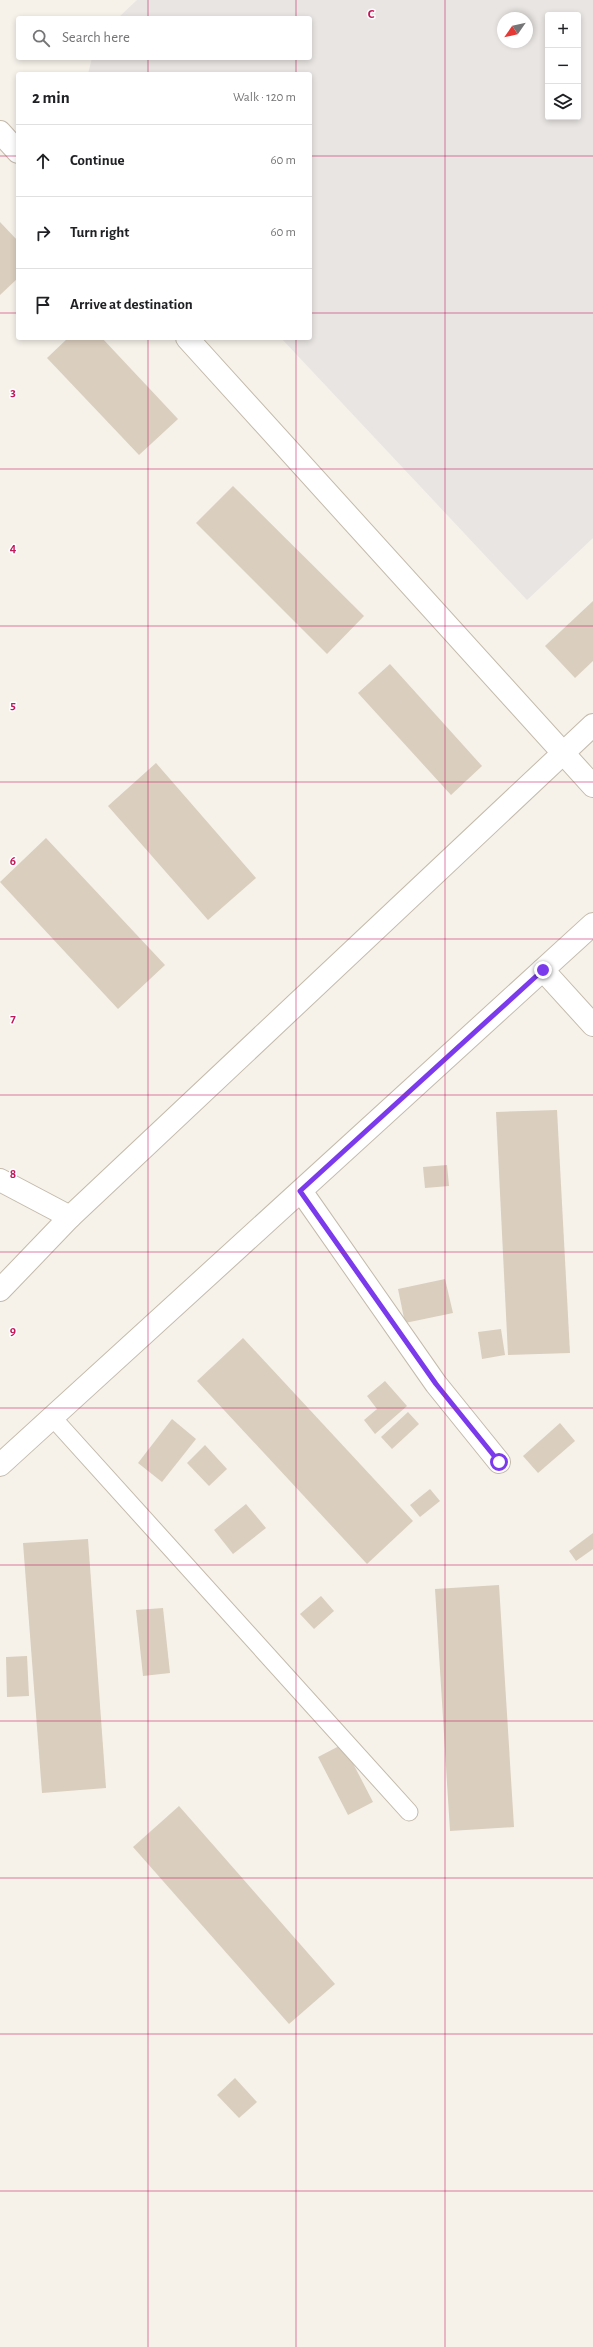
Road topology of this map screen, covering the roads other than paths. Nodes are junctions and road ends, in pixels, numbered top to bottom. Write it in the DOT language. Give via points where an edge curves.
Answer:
graph roads {
  1 [pos="0,132"];
  2 [pos="16,150"];
  3 [pos="189,340"];
  4 [pos="593,725"];
  5 [pos="563,753"];
  6 [pos="593,786"];
  7 [pos="593,924"];
  8 [pos="543,970"];
  9 [pos="593,1025"];
  10 [pos="0,1180"];
  11 [pos="300,1191"];
  12 [pos="70,1217"];
  13 [pos="0,1290"];
  14 [pos="53,1418"];
  15 [pos="499,1462"];
  16 [pos="0,1465"];
  17 [pos="410,1812"];
  1 -- 2 [label="street"];
  3 -- 5 [label="street"];
  4 -- 5 [label="street"];
  5 -- 6 [label="street"];
  5 -- 12 [label="street"];
  7 -- 8 [label="street"];
  8 -- 9 [label="street"];
  8 -- 11 [label="street"];
  10 -- 12 [label="street"];
  11 -- 14 [label="street"];
  11 -- 15 [label="street" via="436,1384"];
  12 -- 13 [label="street"];
  14 -- 16 [label="street"];
  14 -- 17 [label="lane"];
}
